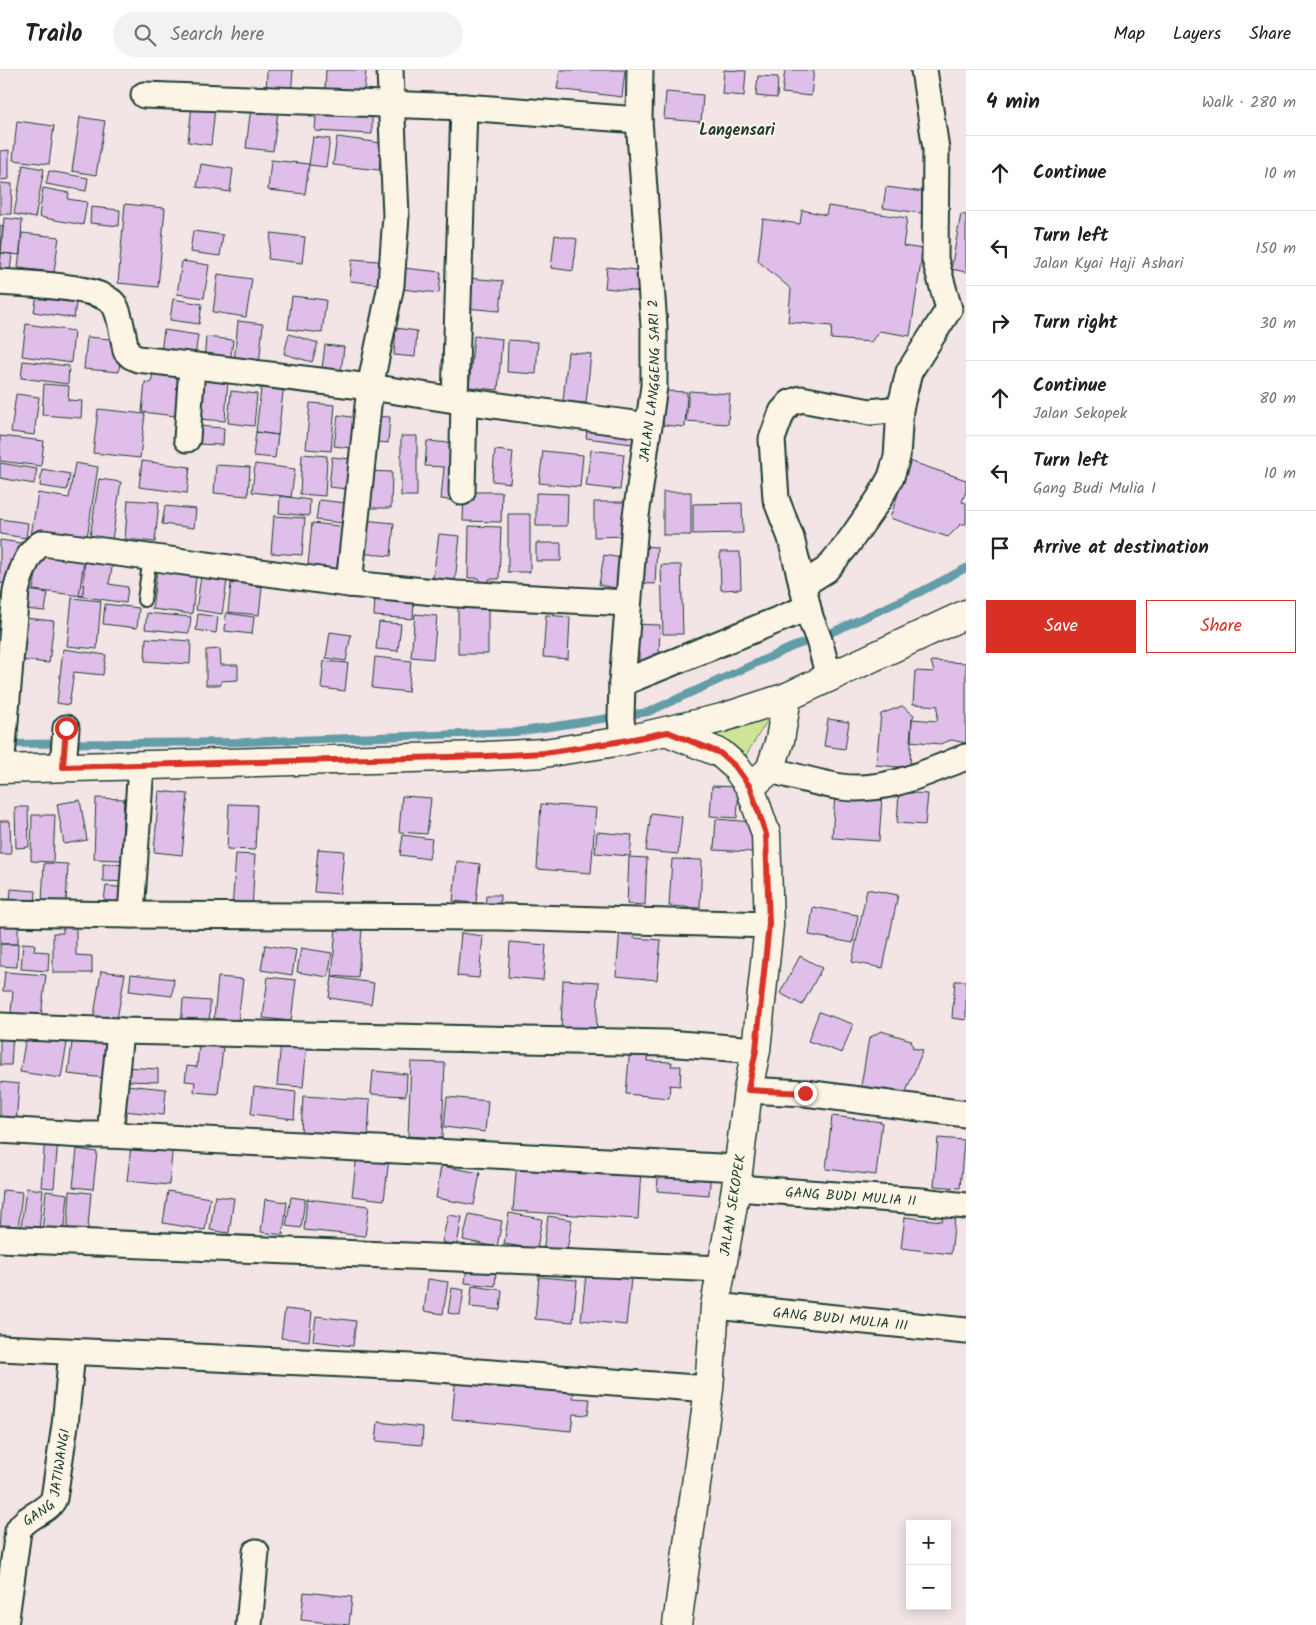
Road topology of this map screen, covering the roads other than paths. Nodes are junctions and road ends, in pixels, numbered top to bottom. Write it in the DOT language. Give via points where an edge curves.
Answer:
graph roads {
  1 [pos="390,70"];
  2 [pos="640,70"];
  3 [pos="924,70"];
  4 [pos="144,95"];
  5 [pos="391,104"];
  6 [pos="464,107"];
  7 [pos="639,120"];
  8 [pos="0,282"];
  9 [pos="192,366"];
  10 [pos="370,387"];
  11 [pos="460,400"];
  12 [pos="900,409"];
  13 [pos="649,426"];
  14 [pos="187,439"];
  15 [pos="462,492"];
  16 [pos="150,557"];
  17 [pos="349,584"];
  18 [pos="144,600"];
  19 [pos="628,603"];
  20 [pos="806,603"];
  21 [pos="966,614"];
  22 [pos="829,677"];
  23 [pos="622,686"];
  24 [pos="787,697"];
  25 [pos="66,728"];
  26 [pos="622,730"];
  27 [pos="668,732"];
  28 [pos="966,756"];
  29 [pos="64,760"];
  30 [pos="1,765"];
  31 [pos="141,765"];
  32 [pos="760,779"];
  33 [pos="0,913"];
  34 [pos="131,915"];
  35 [pos="769,924"];
  36 [pos="0,1026"];
  37 [pos="120,1031"];
  38 [pos="756,1050"];
  39 [pos="748,1090"];
  40 [pos="966,1114"];
  41 [pos="0,1130"];
  42 [pos="110,1135"];
  43 [pos="737,1178"];
  44 [pos="966,1206"];
  45 [pos="0,1239"];
  46 [pos="722,1269"];
  47 [pos="715,1306"];
  48 [pos="966,1331"];
  49 [pos="0,1348"];
  50 [pos="72,1352"];
  51 [pos="709,1388"];
  52 [pos="256,1552"];
  53 [pos="5,1625"];
  54 [pos="248,1625"];
  55 [pos="677,1625"];
  1 -- 5 [label="street"];
  2 -- 7 [label="street, JALAN LANGGENG SARI 2"];
  3 -- 12 [label="street" via="936,149 935,259 953,308 909,372"];
  4 -- 5 [label="street"];
  5 -- 6 [label="street"];
  5 -- 10 [label="street" via="396,226 391,285"];
  6 -- 7 [label="street"];
  6 -- 11 [label="street"];
  7 -- 13 [label="street, JALAN LANGGENG SARI 2" via="654,326 654,386"];
  8 -- 9 [label="street" via="74,288 108,298 115,305 126,351 131,356"];
  9 -- 10 [label="street"];
  9 -- 14 [label="street"];
  10 -- 11 [label="street"];
  10 -- 17 [label="street"];
  11 -- 13 [label="street"];
  11 -- 15 [label="street"];
  12 -- 20 [label="street" via="897,457 891,477 880,499 826,570"];
  12 -- 20 [label="street" via="870,412 801,399 790,403 782,412 772,439 776,499 791,538"];
  13 -- 19 [label="street, JALAN LANGGENG SARI 2"];
  16 -- 17 [label="street"];
  16 -- 18 [label="lane"];
  16 -- 30 [label="street" via="49,543 38,545 19,577 16,591"];
  17 -- 19 [label="street" via="457,594"];
  19 -- 23 [label="street, JALAN LANGGENG SARI 2"];
  20 -- 22 [label="street"];
  20 -- 23 [label="street"];
  21 -- 22 [label="street"];
  22 -- 24 [label="street"];
  23 -- 26 [label="street, JALAN LANGGENG SARI 2"];
  24 -- 27 [label="street"];
  24 -- 32 [label="street" via="780,740"];
  25 -- 29 [label="street"];
  26 -- 27 [label="street"];
  26 -- 31 [label="street" via="544,753"];
  27 -- 32 [label="street, JALAN SEKOPEK" via="720,753 735,766"];
  28 -- 32 [label="street" via="910,778 873,787"];
  29 -- 30 [label="street"];
  29 -- 31 [label="street"];
  31 -- 34 [label="street"];
  32 -- 35 [label="street, JALAN SEKOPEK" via="766,834"];
  33 -- 34 [label="street"];
  34 -- 35 [label="street" via="499,917"];
  35 -- 38 [label="street, JALAN SEKOPEK"];
  36 -- 37 [label="street"];
  37 -- 38 [label="street" via="666,1043"];
  37 -- 42 [label="street"];
  38 -- 39 [label="street, JALAN SEKOPEK"];
  39 -- 40 [label="street" via="805,1093"];
  39 -- 43 [label="street, JALAN SEKOPEK"];
  41 -- 42 [label="street, GANG BUDI MULIA II"];
  42 -- 43 [label="street, GANG BUDI MULIA II"];
  43 -- 44 [label="street, GANG BUDI MULIA II"];
  43 -- 46 [label="street, JALAN SEKOPEK"];
  45 -- 46 [label="street"];
  46 -- 47 [label="street, JALAN SEKOPEK"];
  47 -- 48 [label="street, GANG BUDI MULIA III"];
  47 -- 51 [label="street, JALAN SEKOPEK"];
  49 -- 50 [label="street"];
  50 -- 51 [label="street" via="411,1367"];
  50 -- 53 [label="street, GANG JATIWANGI" via="54,1498 48,1506 25,1521 18,1531"];
  51 -- 55 [label="street, JALAN SEKOPEK"];
  52 -- 54 [label="street"];
}
